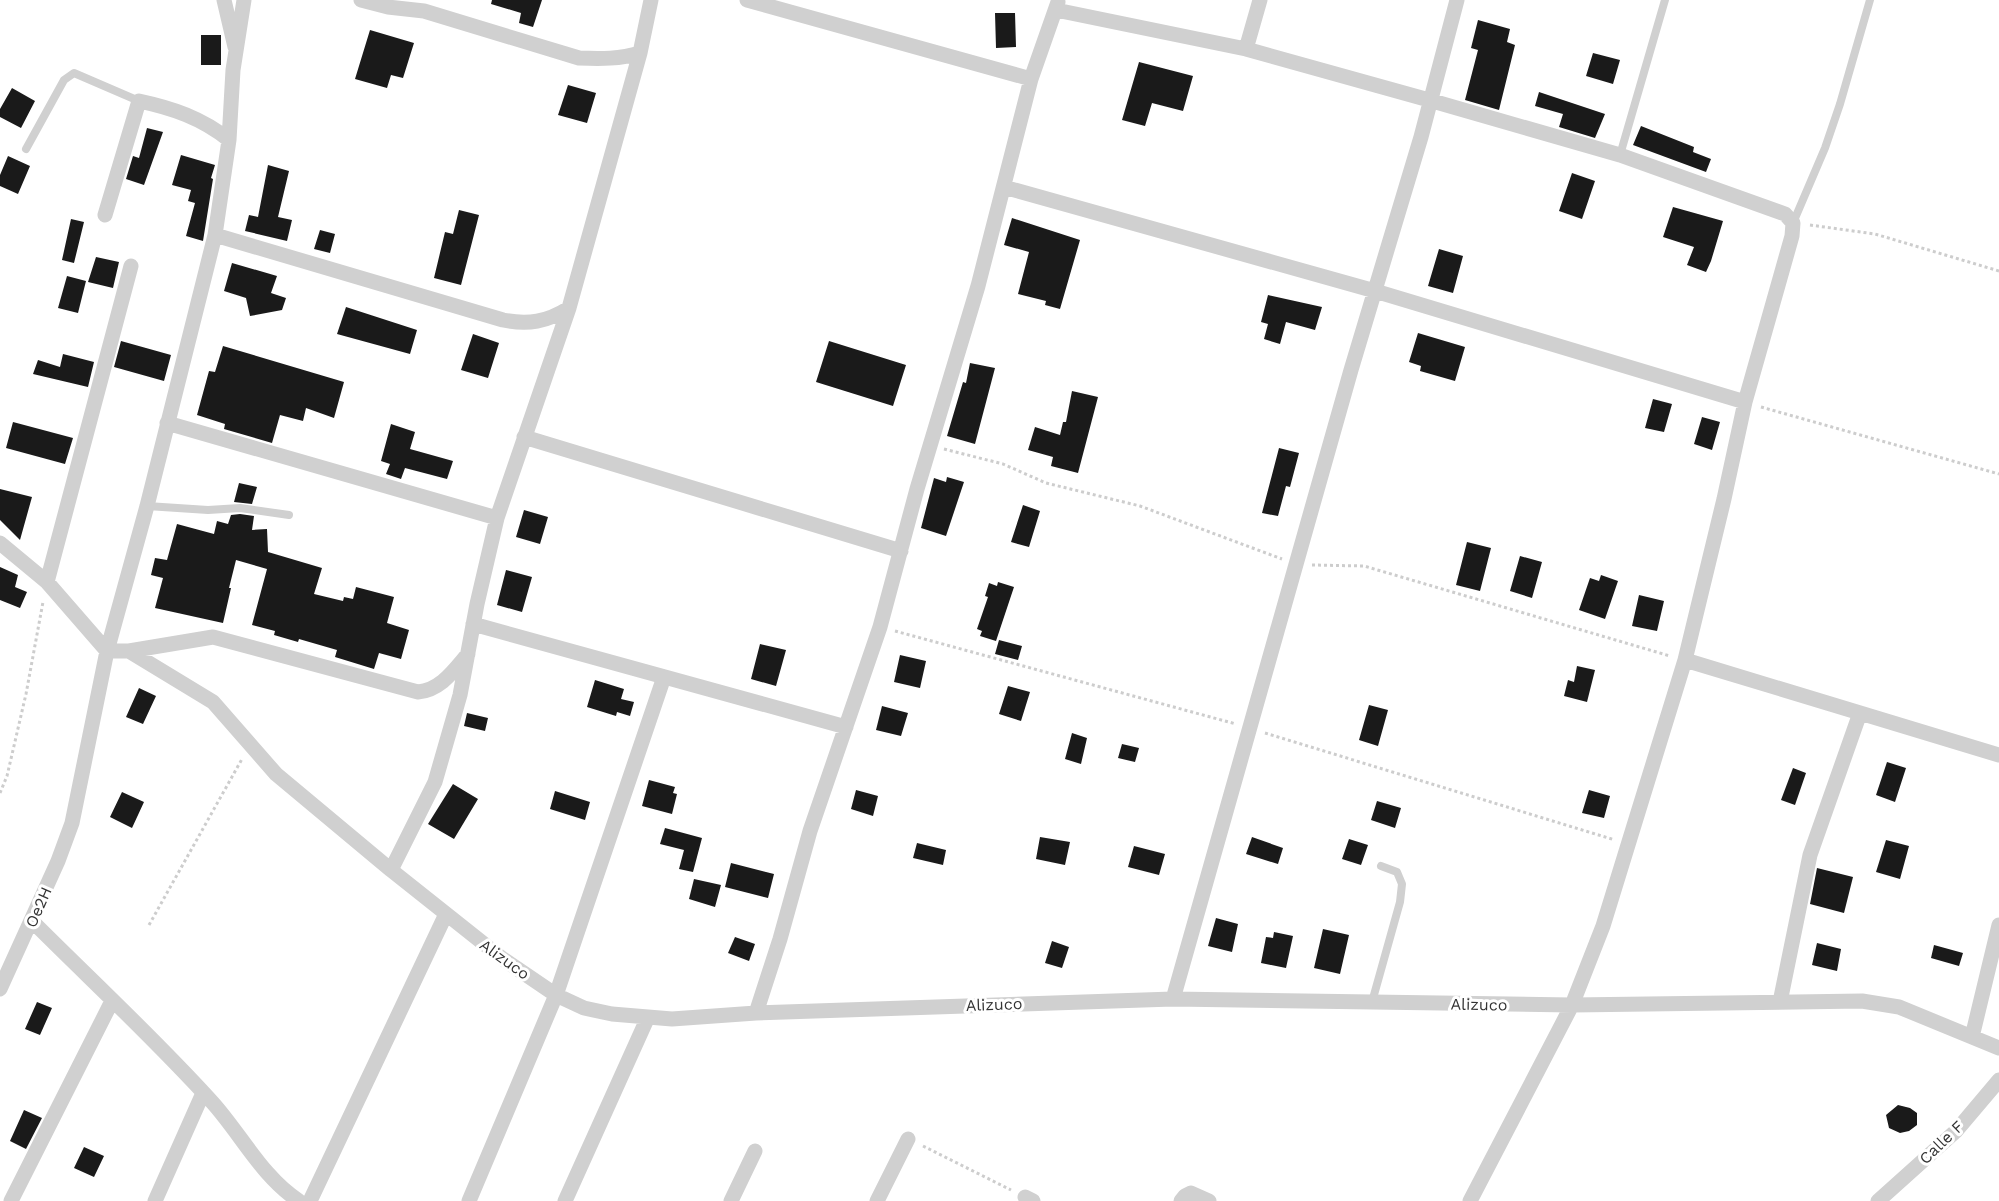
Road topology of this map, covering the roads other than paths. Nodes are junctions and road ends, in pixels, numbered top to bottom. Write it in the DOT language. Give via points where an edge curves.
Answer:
graph roads {
  1 [pos="224,0"];
  2 [pos="244,0"];
  3 [pos="361,0"];
  4 [pos="651,0"];
  5 [pos="747,0"];
  6 [pos="1260,0"];
  7 [pos="1457,0"];
  8 [pos="1665,0"];
  9 [pos="1869,0"];
  10 [pos="1058,5"];
  11 [pos="1246,49"];
  12 [pos="640,52"];
  13 [pos="236,53"];
  14 [pos="1031,79"];
  15 [pos="1429,100"];
  16 [pos="139,101"];
  17 [pos="229,140"];
  18 [pos="26,149"];
  19 [pos="1620,156"];
  20 [pos="1004,187"];
  21 [pos="105,215"];
  22 [pos="1793,223"];
  23 [pos="215,235"];
  24 [pos="130,266"];
  25 [pos="1375,291"];
  26 [pos="569,308"];
  27 [pos="1745,402"];
  28 [pos="167,423"];
  29 [pos="524,437"];
  30 [pos="147,506"];
  31 [pos="289,515"];
  32 [pos="497,518"];
  33 [pos="0,543"];
  34 [pos="901,551"];
  35 [pos="47,582"];
  36 [pos="473,624"];
  37 [pos="107,651"];
  38 [pos="129,651"];
  39 [pos="468,654"];
  40 [pos="1685,660"];
  41 [pos="664,677"];
  42 [pos="1860,713"];
  43 [pos="846,727"];
  44 [pos="1999,755"];
  45 [pos="1381,866"];
  46 [pos="391,870"];
  47 [pos="446,914"];
  48 [pos="32,921"];
  49 [pos="1999,925"];
  50 [pos="0,989"];
  51 [pos="556,995"];
  52 [pos="1173,999"];
  53 [pos="112,1001"];
  54 [pos="1372,1002"];
  55 [pos="1780,1002"];
  56 [pos="1572,1005"];
  57 [pos="756,1013"];
  58 [pos="648,1017"];
  59 [pos="1972,1037"];
  60 [pos="1999,1048"];
  61 [pos="1999,1080"];
  62 [pos="204,1093"];
  63 [pos="908,1139"];
  64 [pos="755,1151"];
  65 [pos="11,1201"];
  66 [pos="155,1201"];
  67 [pos="299,1201"];
  68 [pos="310,1201"];
  69 [pos="469,1201"];
  70 [pos="565,1201"];
  71 [pos="731,1201"];
  72 [pos="877,1201"];
  73 [pos="1181,1201"];
  74 [pos="1209,1201"];
  75 [pos="1470,1201"];
  76 [pos="1878,1201"];
  1 -- 13 [label="street"];
  2 -- 13 [label="street"];
  3 -- 12 [label="street" via="424,11 579,58 615,59"];
  4 -- 12 [label="street"];
  5 -- 14 [label="street"];
  6 -- 11 [label="street"];
  7 -- 15 [label="street"];
  8 -- 19 [label="lane"];
  9 -- 22 [label="lane" via="1840,104"];
  10 -- 11 [label="street"];
  10 -- 14 [label="street"];
  11 -- 15 [label="street"];
  12 -- 26 [label="street"];
  13 -- 17 [label="street, Oe2H"];
  14 -- 20 [label="street"];
  15 -- 19 [label="street"];
  15 -- 25 [label="street"];
  16 -- 17 [label="street" via="182,112 212,126"];
  16 -- 18 [label="lane" via="74,73 69,75"];
  16 -- 21 [label="street"];
  17 -- 23 [label="street, Oe2H"];
  19 -- 22 [label="street" via="1785,214"];
  20 -- 25 [label="street"];
  20 -- 34 [label="street"];
  22 -- 27 [label="street"];
  23 -- 26 [label="street" via="503,320 538,322"];
  23 -- 28 [label="street, Oe2H"];
  24 -- 35 [label="street"];
  25 -- 27 [label="street"];
  25 -- 52 [label="street"];
  26 -- 29 [label="street"];
  27 -- 40 [label="street"];
  28 -- 30 [label="street, Oe2H"];
  28 -- 32 [label="street"];
  29 -- 32 [label="street"];
  29 -- 34 [label="street"];
  30 -- 31 [label="lane" via="240,508"];
  30 -- 37 [label="street, Oe2H"];
  32 -- 36 [label="street"];
  33 -- 35 [label="street"];
  34 -- 43 [label="street"];
  35 -- 37 [label="street"];
  36 -- 39 [label="street"];
  36 -- 41 [label="street"];
  37 -- 38 [label="street"];
  37 -- 48 [label="street, Oe2H" via="72,823"];
  38 -- 39 [label="street" via="213,637 418,692 430,691 444,681"];
  38 -- 46 [label="street, Alizuco" via="213,702 276,774"];
  39 -- 46 [label="street" via="435,782"];
  40 -- 42 [label="street"];
  40 -- 56 [label="street" via="1603,926"];
  41 -- 43 [label="street"];
  41 -- 51 [label="street"];
  42 -- 44 [label="street"];
  42 -- 55 [label="street" via="1810,855"];
  43 -- 57 [label="street" via="810,831"];
  45 -- 54 [label="lane" via="1397,872 1402,884"];
  46 -- 47 [label="street, Alizuco"];
  47 -- 51 [label="street, Alizuco"];
  47 -- 68 [label="street"];
  48 -- 50 [label="street, Oe2H"];
  48 -- 53 [label="street"];
  49 -- 59 [label="street"];
  51 -- 58 [label="street, Alizuco" via="584,1008"];
  51 -- 69 [label="street"];
  52 -- 54 [label="street, Alizuco"];
  52 -- 57 [label="street, Alizuco"];
  53 -- 62 [label="street"];
  53 -- 65 [label="street"];
  54 -- 56 [label="street, Alizuco"];
  55 -- 56 [label="street, Alizuco"];
  55 -- 59 [label="street, Alizuco" via="1862,1001 1899,1007"];
  56 -- 75 [label="street"];
  57 -- 58 [label="street, Alizuco"];
  58 -- 70 [label="street"];
  59 -- 60 [label="street, Alizuco"];
  61 -- 76 [label="street, Calle F" via="1956,1131"];
  62 -- 66 [label="street"];
  62 -- 67 [label="street" via="272,1178"];
  63 -- 72 [label="street"];
  64 -- 71 [label="street"];
  73 -- 74 [label="street" via="1191,1193"];
}
